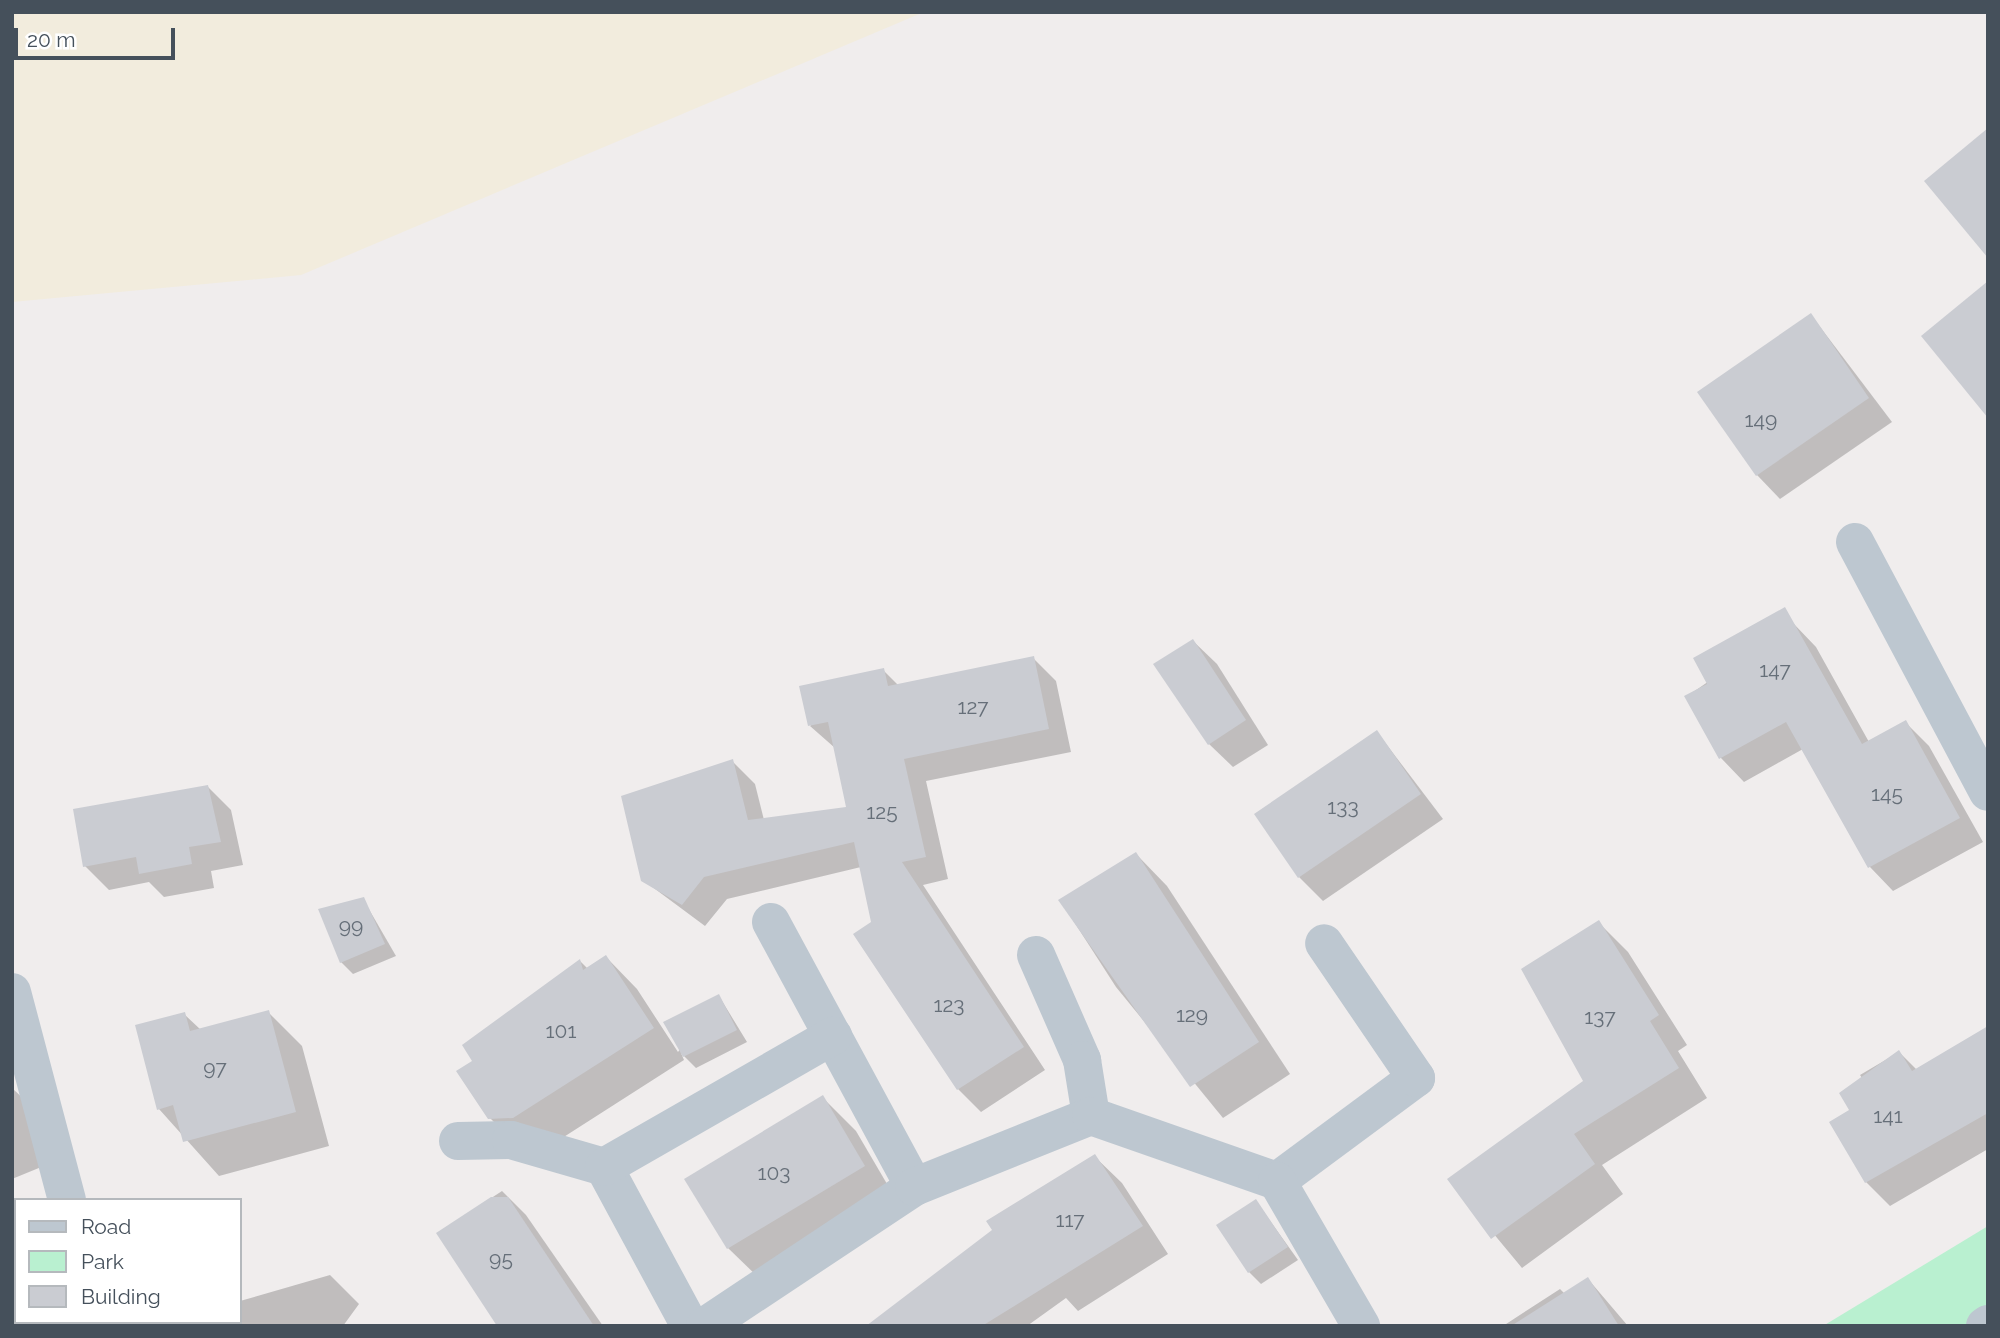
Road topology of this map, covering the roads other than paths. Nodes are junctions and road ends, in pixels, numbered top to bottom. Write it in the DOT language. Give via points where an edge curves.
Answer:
graph roads {
  1 [pos="1855,542"];
  2 [pos="1988,792"];
  3 [pos="771,922"];
  4 [pos="1324,943"];
  5 [pos="1036,956"];
  6 [pos="12,992"];
  7 [pos="833,1036"];
  8 [pos="1091,1116"];
  9 [pos="458,1141"];
  10 [pos="604,1167"];
  11 [pos="1277,1181"];
  12 [pos="914,1187"];
  13 [pos="66,1198"];
  14 [pos="690,1326"];
  15 [pos="705,1326"];
  16 [pos="1362,1326"];
  1 -- 2 [label="street"];
  3 -- 7 [label="street"];
  4 -- 11 [label="street" via="1416,1078"];
  5 -- 8 [label="street" via="1082,1060"];
  6 -- 13 [label="street"];
  7 -- 10 [label="street"];
  7 -- 12 [label="street"];
  8 -- 11 [label="street"];
  8 -- 12 [label="street"];
  9 -- 10 [label="street" via="511,1140"];
  10 -- 14 [label="street"];
  11 -- 16 [label="street"];
  12 -- 15 [label="street"];
}
